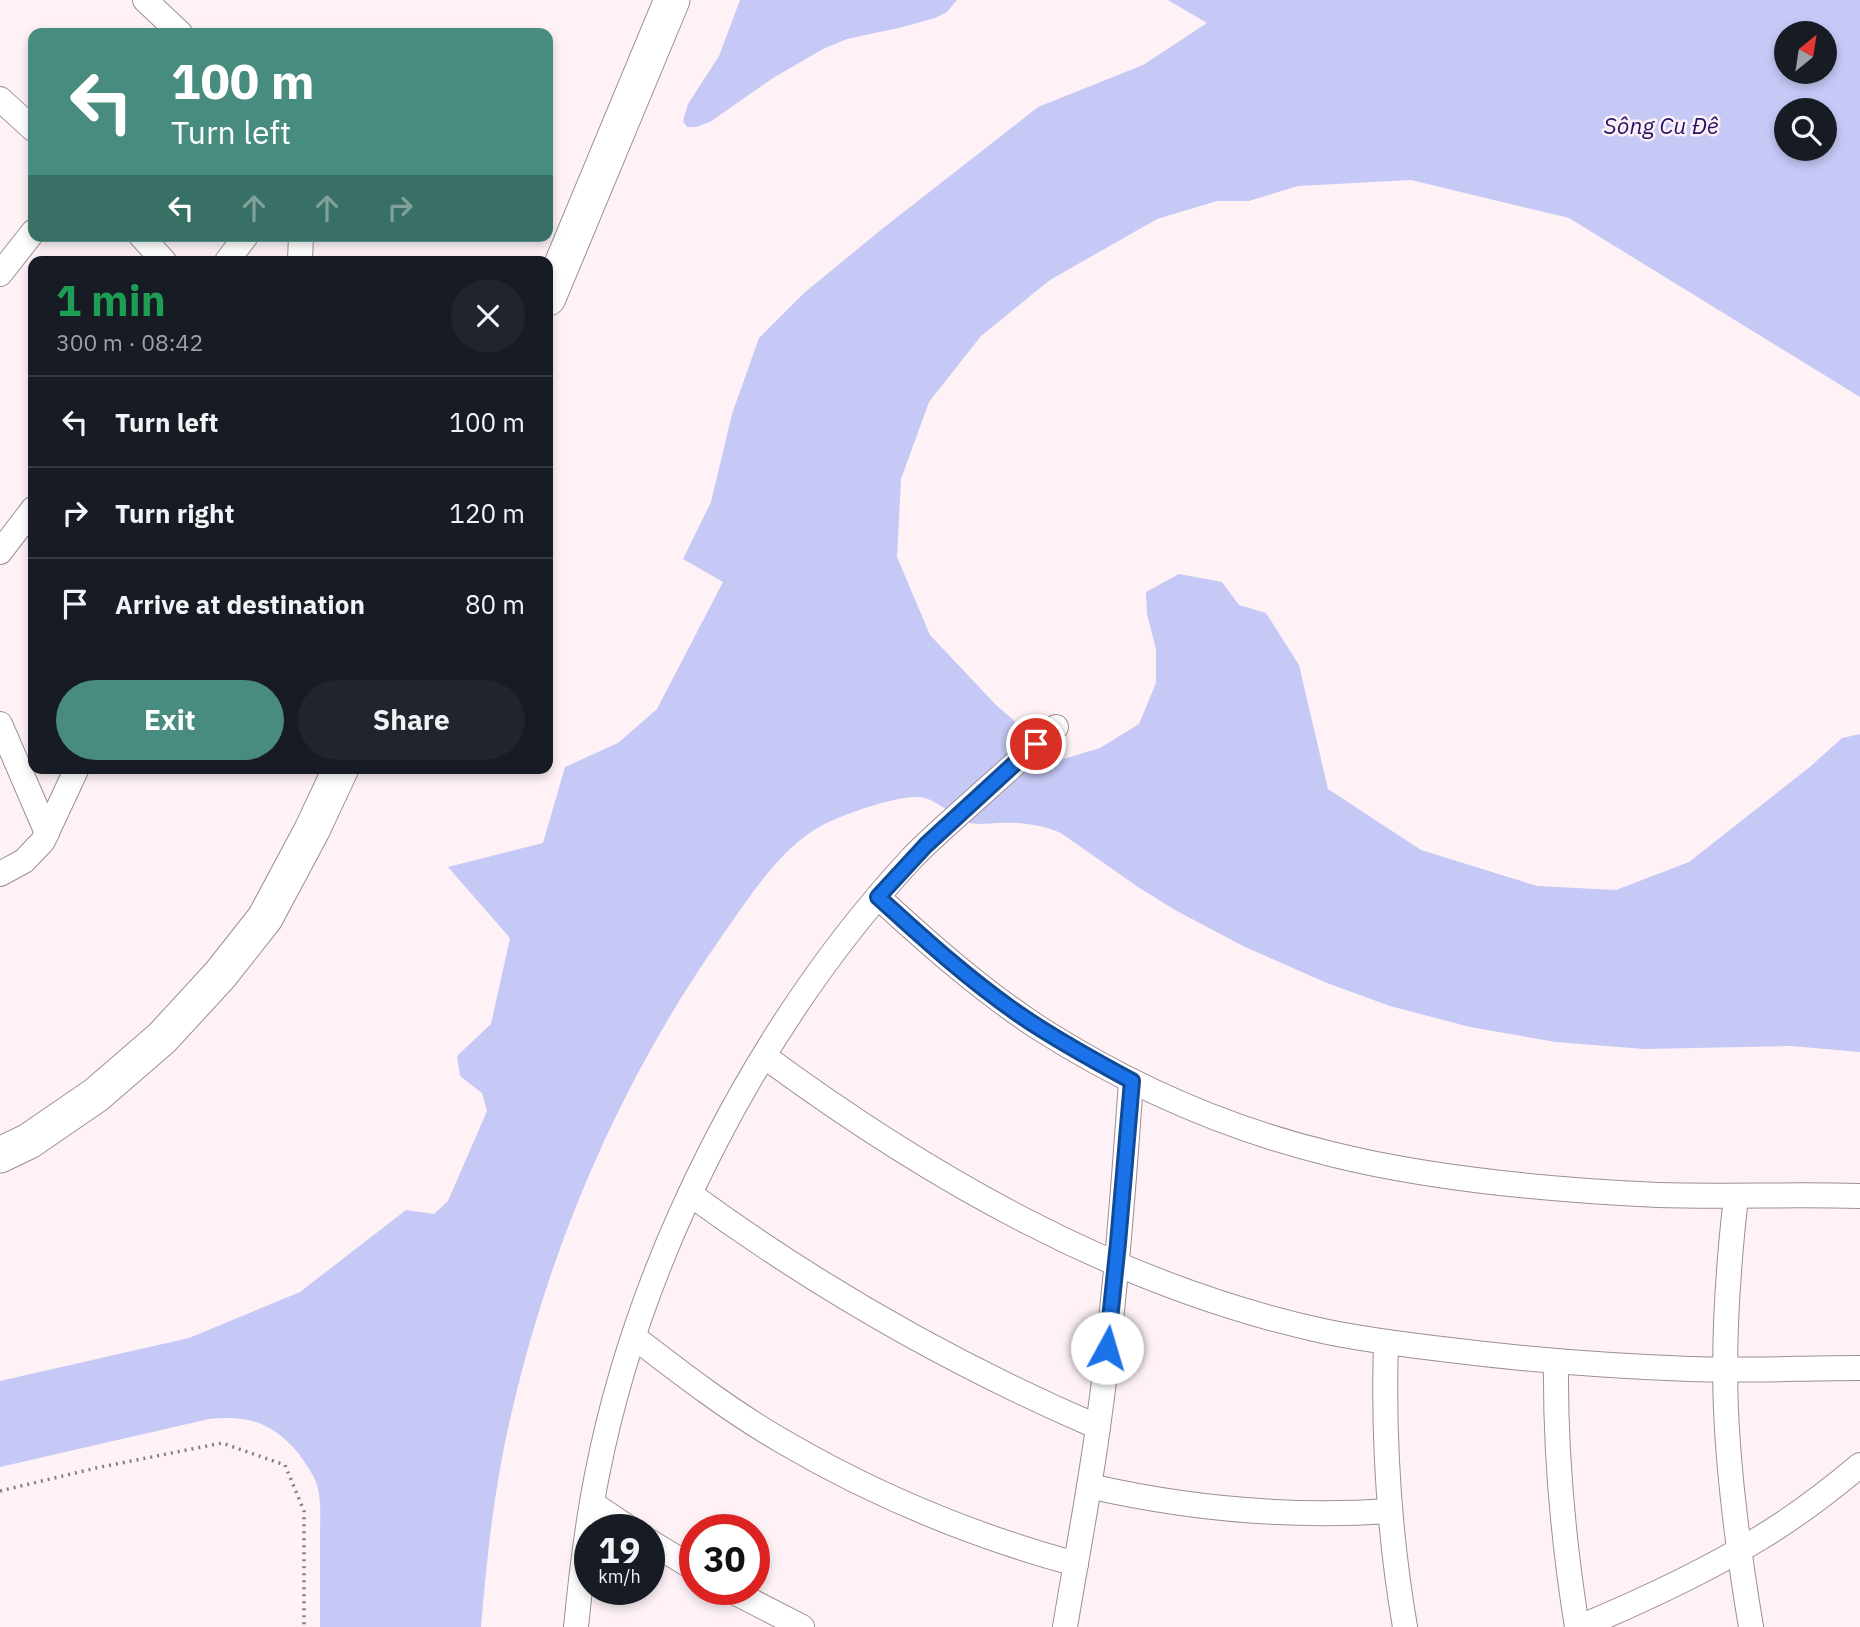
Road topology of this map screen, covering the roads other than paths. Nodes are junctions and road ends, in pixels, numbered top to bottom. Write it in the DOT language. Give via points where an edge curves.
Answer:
graph roads {
  1 [pos="145,0"];
  2 [pos="672,0"];
  3 [pos="175,28"];
  4 [pos="0,99"];
  5 [pos="28,124"];
  6 [pos="28,238"];
  7 [pos="147,242"];
  8 [pos="241,242"];
  9 [pos="159,256"];
  10 [pos="231,256"];
  11 [pos="0,274"];
  12 [pos="553,286"];
  13 [pos="28,516"];
  14 [pos="0,552"];
  15 [pos="0,724"];
  16 [pos="1056,727"];
  17 [pos="74,774"];
  18 [pos="338,774"];
  19 [pos="47,833"];
  20 [pos="0,874"];
  21 [pos="878,897"];
  22 [pos="764,1056"];
  23 [pos="1132,1081"];
  24 [pos="0,1155"];
  25 [pos="690,1194"];
  26 [pos="1736,1196"];
  27 [pos="1860,1196"];
  28 [pos="1116,1265"];
  29 [pos="634,1337"];
  30 [pos="1386,1342"];
  31 [pos="1556,1361"];
  32 [pos="1860,1368"];
  33 [pos="1726,1369"];
  34 [pos="1098,1427"];
  35 [pos="1860,1465"];
  36 [pos="1089,1486"];
  37 [pos="593,1504"];
  38 [pos="1390,1511"];
  39 [pos="608,1514"];
  40 [pos="1739,1551"];
  41 [pos="1076,1564"];
  42 [pos="759,1605"];
  43 [pos="576,1627"];
  44 [pos="802,1627"];
  45 [pos="1065,1627"];
  46 [pos="1405,1627"];
  47 [pos="1579,1627"];
  48 [pos="1751,1627"];
  1 -- 3 [label="street"];
  2 -- 12 [label="highway"];
  4 -- 5 [label="street"];
  6 -- 11 [label="street"];
  7 -- 9 [label="street"];
  8 -- 10 [label="street"];
  13 -- 14 [label="street"];
  15 -- 19 [label="street"];
  16 -- 21 [label="street" via="940,831"];
  17 -- 19 [label="street"];
  18 -- 24 [label="highway" via="265,918 220,975 162,1038 96,1095"];
  19 -- 20 [label="street" via="31,855"];
  21 -- 22 [label="street" via="805,992"];
  21 -- 23 [label="street" via="1017,1013"];
  22 -- 25 [label="street"];
  22 -- 28 [label="street" via="930,1167"];
  23 -- 26 [label="street" via="1223,1121 1356,1160 1453,1177 1572,1189"];
  23 -- 28 [label="street"];
  25 -- 29 [label="street"];
  25 -- 34 [label="street" via="871,1313 993,1379"];
  26 -- 27 [label="street"];
  26 -- 33 [label="street"];
  28 -- 30 [label="street" via="1246,1311"];
  28 -- 34 [label="street"];
  29 -- 37 [label="street" via="604,1443"];
  29 -- 41 [label="street" via="743,1417 851,1479 959,1527"];
  30 -- 31 [label="street"];
  30 -- 38 [label="street"];
  31 -- 33 [label="street"];
  31 -- 47 [label="street" via="1560,1486"];
  32 -- 33 [label="street"];
  33 -- 40 [label="street"];
  34 -- 36 [label="street"];
  35 -- 40 [label="street"];
  36 -- 38 [label="street" via="1134,1497 1250,1512"];
  36 -- 41 [label="street"];
  37 -- 39 [label="street"];
  37 -- 43 [label="street"];
  38 -- 46 [label="street"];
  40 -- 47 [label="street"];
  40 -- 48 [label="street"];
  41 -- 45 [label="street"];
  42 -- 44 [label="street"];
}
